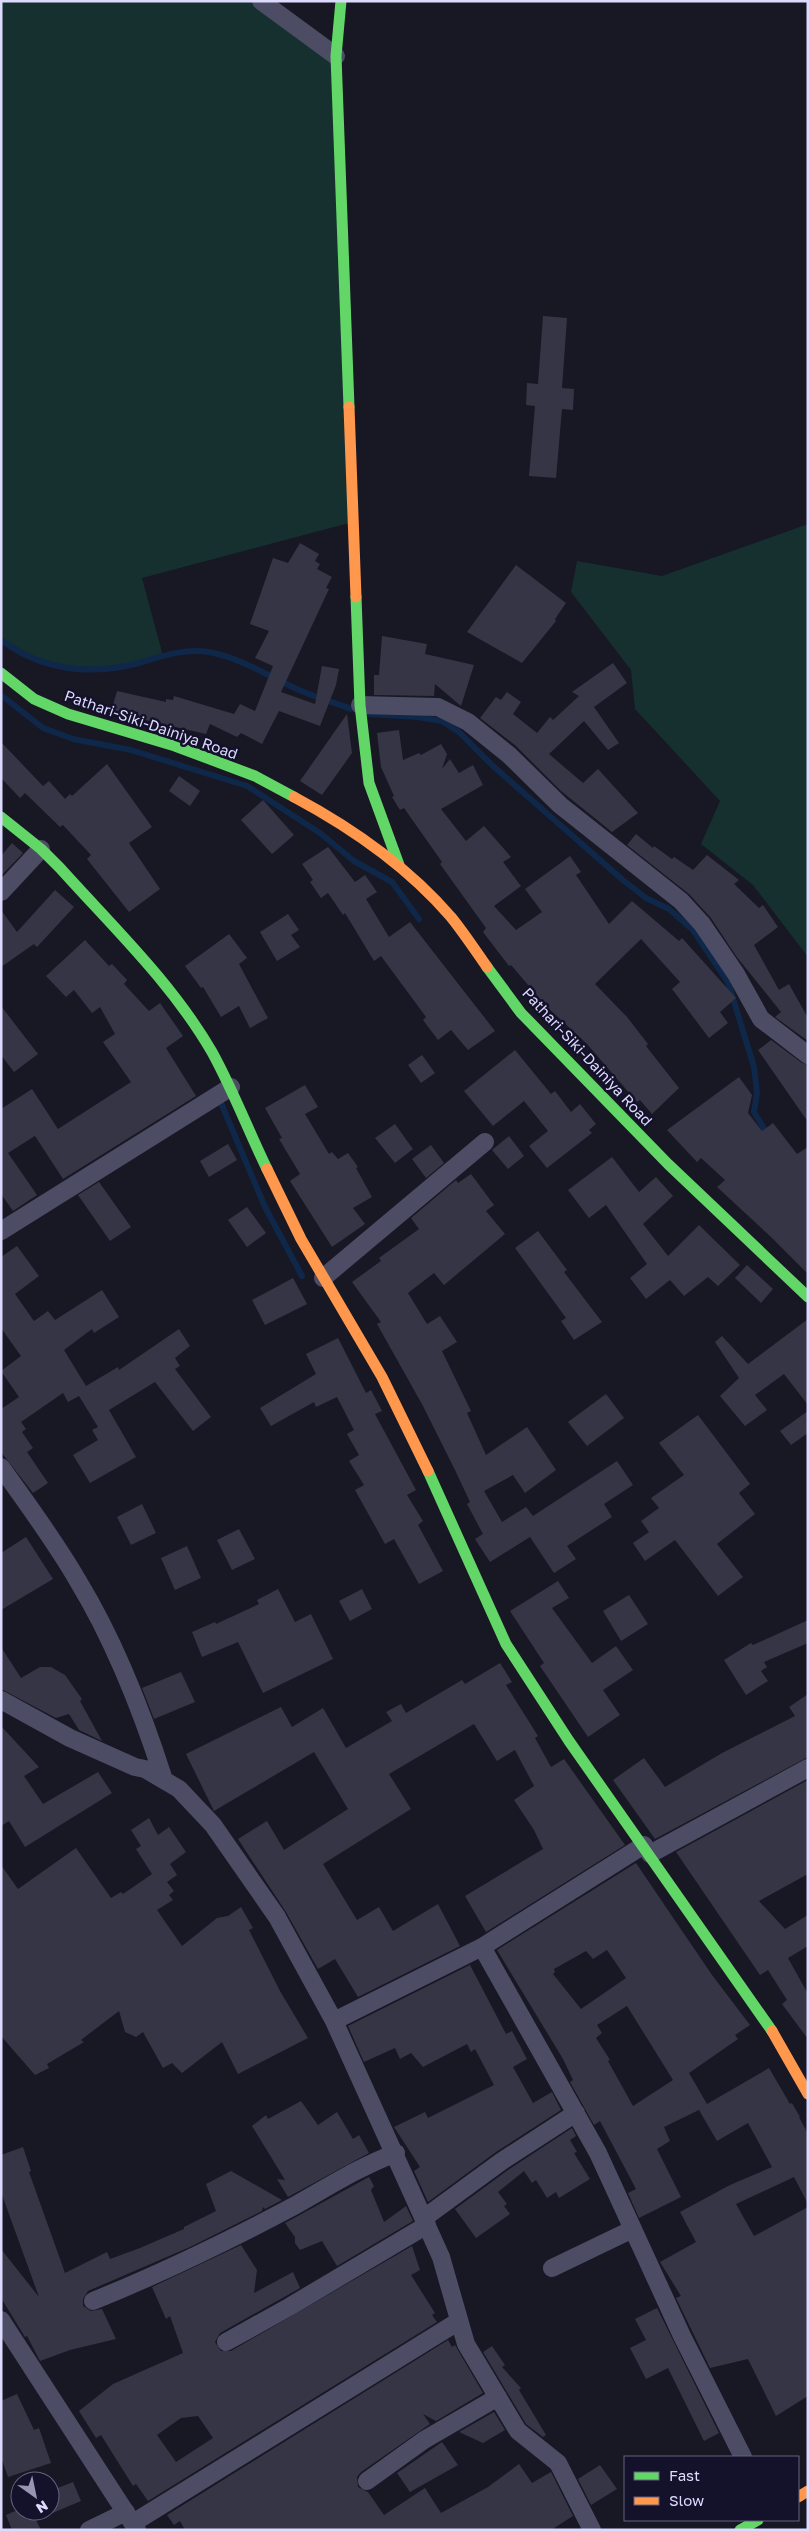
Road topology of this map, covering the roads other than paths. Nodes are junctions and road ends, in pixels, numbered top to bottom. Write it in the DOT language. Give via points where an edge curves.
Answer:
graph roads {
  1 [pos="261,1"];
  2 [pos="340,1"];
  3 [pos="336,56"];
  4 [pos="1,673"];
  5 [pos="360,705"];
  6 [pos="1,817"];
  7 [pos="41,849"];
  8 [pos="399,865"];
  9 [pos="1,892"];
  10 [pos="808,1055"];
  11 [pos="230,1087"];
  12 [pos="485,1142"];
  13 [pos="1,1231"];
  14 [pos="323,1278"];
  15 [pos="808,1297"];
  16 [pos="1,1467"];
  17 [pos="1,1700"];
  18 [pos="808,1768"];
  19 [pos="164,1780"];
  20 [pos="647,1850"];
  21 [pos="482,1948"];
  22 [pos="334,2020"];
  23 [pos="808,2094"];
  24 [pos="576,2113"];
  25 [pos="396,2153"];
  26 [pos="425,2222"];
  27 [pos="633,2229"];
  28 [pos="552,2268"];
  29 [pos="93,2302"];
  30 [pos="1,2320"];
  31 [pos="459,2322"];
  32 [pos="226,2342"];
  33 [pos="498,2397"];
  34 [pos="742,2456"];
  35 [pos="367,2481"];
  36 [pos="756,2521"];
  37 [pos="132,2522"];
  38 [pos="89,2530"];
  39 [pos="592,2530"];
  40 [pos="740,2530"];
  1 -- 3 [label="street"];
  2 -- 3 [label="main road"];
  3 -- 5 [label="main road"];
  4 -- 8 [label="main road, Pathari-Siki-Dainiya Road" via="34,699 68,714 175,746 255,776 328,815"];
  5 -- 8 [label="main road" via="369,784"];
  5 -- 10 [label="street" via="438,707 468,722 509,755 560,805 681,901 702,924 736,974 761,1019"];
  6 -- 7 [label="main road"];
  7 -- 9 [label="street"];
  7 -- 11 [label="main road" via="176,999 211,1051"];
  8 -- 15 [label="main road, Pathari-Siki-Dainiya Road" via="451,917 521,1013 668,1164"];
  11 -- 13 [label="street"];
  11 -- 14 [label="main road" via="292,1222"];
  12 -- 14 [label="street"];
  14 -- 20 [label="main road" via="382,1377 410,1432 506,1644 569,1741"];
  16 -- 19 [label="street" via="54,1541 111,1641"];
  17 -- 19 [label="street" via="70,1738"];
  18 -- 20 [label="street"];
  19 -- 22 [label="street" via="179,1788 213,1825 277,1917"];
  20 -- 21 [label="street"];
  20 -- 23 [label="main road" via="769,2026"];
  21 -- 22 [label="street"];
  21 -- 24 [label="street"];
  22 -- 25 [label="street"];
  24 -- 26 [label="street" via="502,2161"];
  24 -- 27 [label="street"];
  25 -- 26 [label="street"];
  25 -- 29 [label="street" via="361,2168 176,2267"];
  26 -- 31 [label="street" via="441,2257"];
  26 -- 32 [label="street" via="289,2307"];
  27 -- 28 [label="street"];
  27 -- 34 [label="street"];
  30 -- 37 [label="street"];
  31 -- 33 [label="street" via="466,2344"];
  31 -- 37 [label="street"];
  33 -- 35 [label="street" via="424,2440"];
  33 -- 39 [label="street" via="518,2431 558,2463"];
  36 -- 40 [label="main road"];
  37 -- 38 [label="street"];
}
